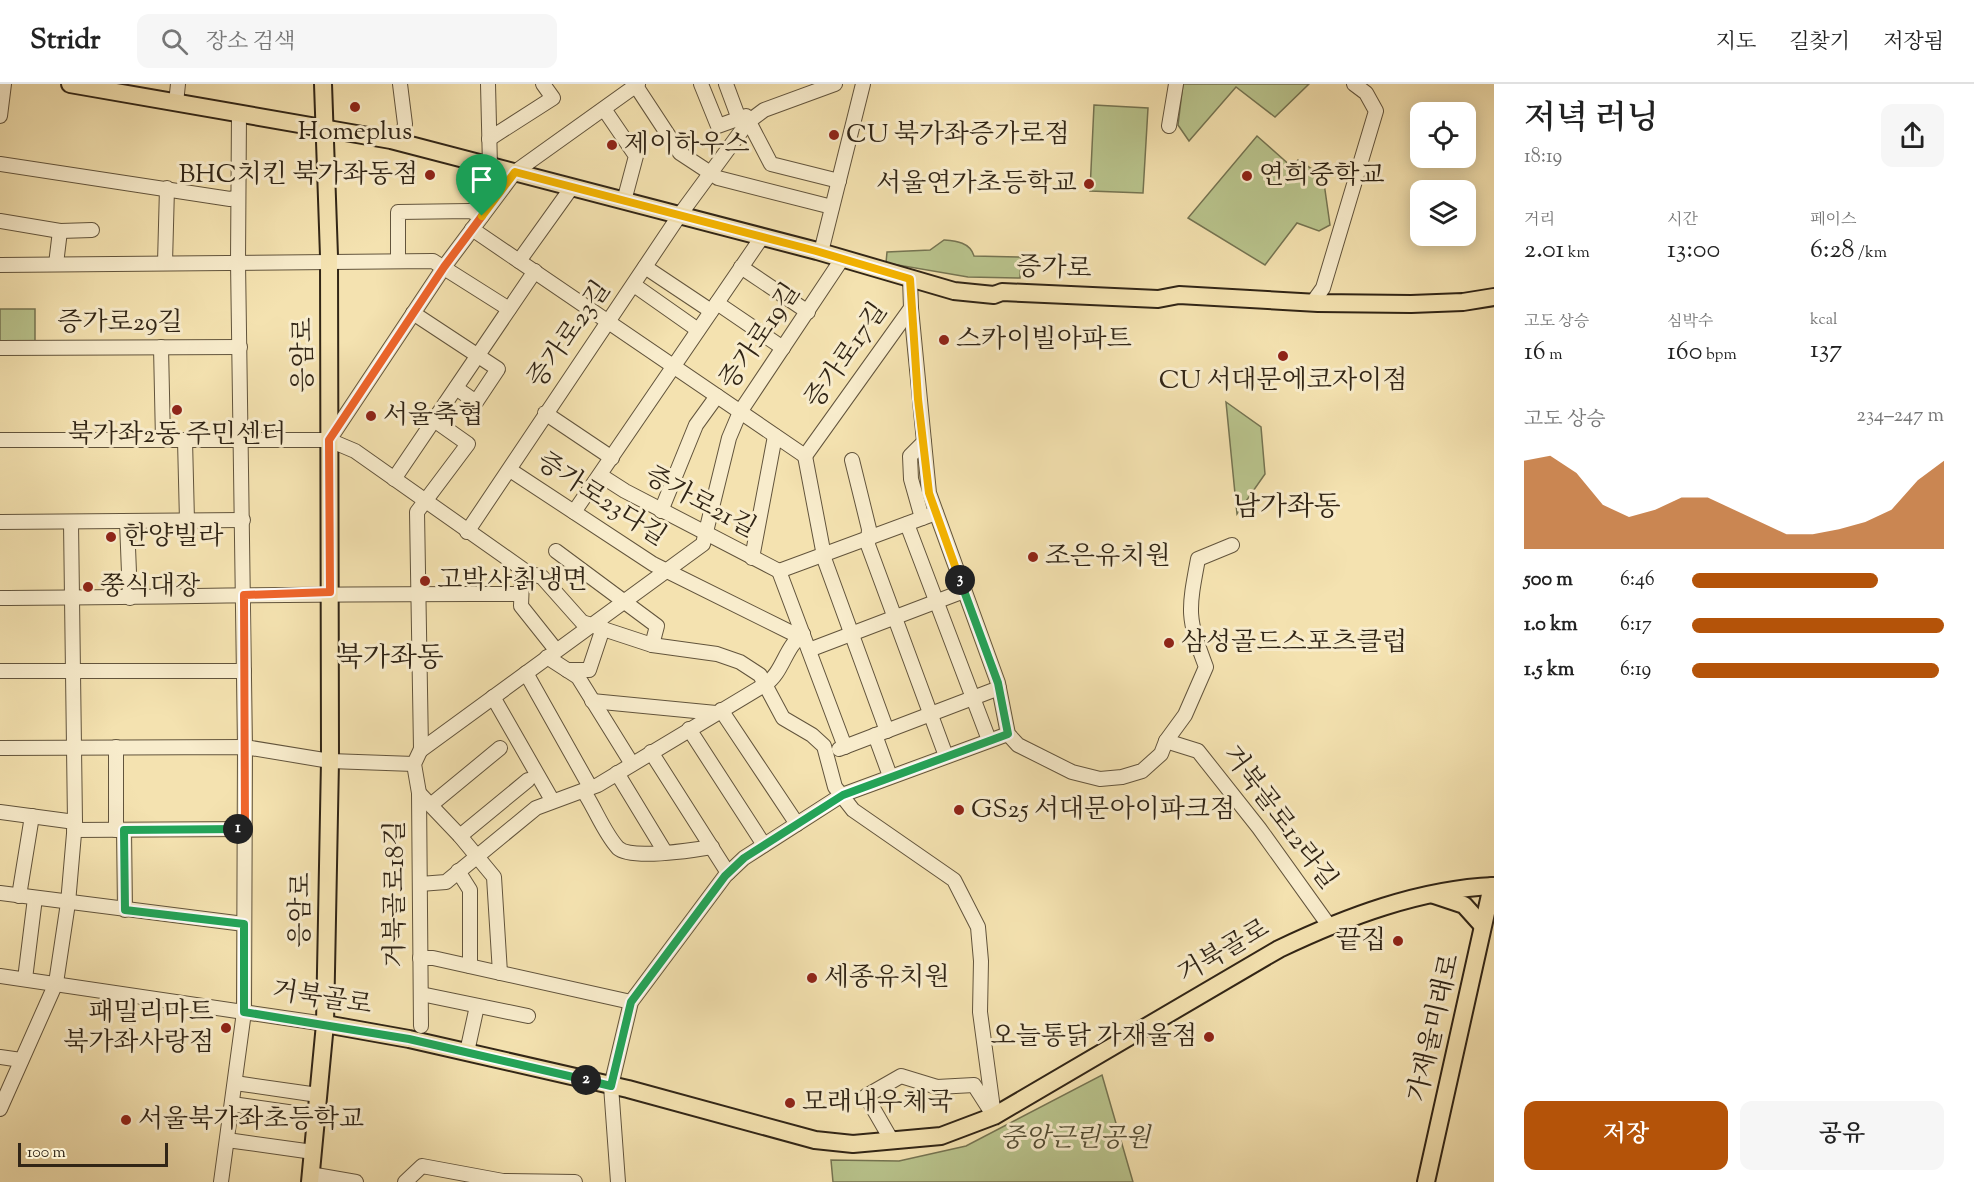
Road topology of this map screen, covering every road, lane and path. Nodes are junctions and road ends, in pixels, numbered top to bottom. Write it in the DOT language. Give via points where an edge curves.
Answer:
graph roads {
  1 [pos="4,84"];
  2 [pos="70,84"];
  3 [pos="178,84"];
  4 [pos="323,84"];
  5 [pos="400,84"];
  6 [pos="488,84"];
  7 [pos="543,84"];
  8 [pos="701,84"];
  9 [pos="726,84"];
  10 [pos="863,84"];
  11 [pos="1176,84"];
  12 [pos="1354,84"];
  13 [pos="637,85"];
  14 [pos="827,85"];
  15 [pos="176,103"];
  16 [pos="604,109"];
  17 [pos="239,113"];
  18 [pos="0,116"];
  19 [pos="744,120"];
  20 [pos="1169,126"];
  21 [pos="324,128"];
  22 [pos="489,139"];
  23 [pos="401,142"];
  24 [pos="0,164"];
  25 [pos="490,166"];
  26 [pos="515,172"];
  27 [pos="710,173"];
  28 [pos="839,181"];
  29 [pos="572,187"];
  30 [pos="166,189"];
  31 [pos="238,198"];
  32 [pos="624,201"];
  33 [pos="832,207"];
  34 [pos="482,216"];
  35 [pos="679,216"];
  36 [pos="0,221"];
  37 [pos="472,229"];
  38 [pos="92,230"];
  39 [pos="60,231"];
  40 [pos="762,237"];
  41 [pos="821,252"];
  42 [pos="842,259"];
  43 [pos="329,261"];
  44 [pos="398,261"];
  45 [pos="519,261"];
  46 [pos="238,262"];
  47 [pos="165,263"];
  48 [pos="56,264"];
  49 [pos="0,265"];
  50 [pos="444,267"];
  51 [pos="645,267"];
  52 [pos="741,267"];
  53 [pos="536,271"];
  54 [pos="910,279"];
  55 [pos="634,285"];
  56 [pos="1494,297"];
  57 [pos="1313,302"];
  58 [pos="714,307"];
  59 [pos="911,308"];
  60 [pos="509,309"];
  61 [pos="808,312"];
  62 [pos="413,313"];
  63 [pos="608,322"];
  64 [pos="698,330"];
  65 [pos="161,347"];
  66 [pos="240,347"];
  67 [pos="0,348"];
  68 [pos="783,348"];
  69 [pos="477,357"];
  70 [pos="673,366"];
  71 [pos="456,388"];
  72 [pos="717,396"];
  73 [pos="740,412"];
  74 [pos="545,413"];
  75 [pos="434,420"];
  76 [pos="775,436"];
  77 [pos="0,440"];
  78 [pos="163,440"];
  79 [pos="185,440"];
  80 [pos="242,440"];
  81 [pos="329,440"];
  82 [pos="924,442"];
  83 [pos="805,456"];
  84 [pos="612,458"];
  85 [pos="852,460"];
  86 [pos="510,470"];
  87 [pos="600,475"];
  88 [pos="394,479"];
  89 [pos="426,502"];
  90 [pos="661,511"];
  91 [pos="574,512"];
  92 [pos="936,513"];
  93 [pos="922,518"];
  94 [pos="243,520"];
  95 [pos="187,521"];
  96 [pos="0,522"];
  97 [pos="127,522"];
  98 [pos="71,523"];
  99 [pos="908,524"];
  100 [pos="467,532"];
  101 [pos="706,535"];
  102 [pos="868,538"];
  103 [pos="1232,545"];
  104 [pos="556,551"];
  105 [pos="825,554"];
  106 [pos="752,558"];
  107 [pos="666,571"];
  108 [pos="779,571"];
  109 [pos="528,573"];
  110 [pos="964,591"];
  111 [pos="330,592"];
  112 [pos="418,593"];
  113 [pos="520,594"];
  114 [pos="244,595"];
  115 [pos="71,597"];
  116 [pos="0,598"];
  117 [pos="130,598"];
  118 [pos="623,601"];
  119 [pos="937,601"];
  120 [pos="894,617"];
  121 [pos="598,626"];
  122 [pos="851,633"];
  123 [pos="803,634"];
  124 [pos="652,645"];
  125 [pos="809,650"];
  126 [pos="552,654"];
  127 [pos="565,670"];
  128 [pos="0,671"];
  129 [pos="244,671"];
  130 [pos="72,672"];
  131 [pos="526,673"];
  132 [pos="766,684"];
  133 [pos="999,688"];
  134 [pos="493,697"];
  135 [pos="974,698"];
  136 [pos="592,701"];
  137 [pos="718,711"];
  138 [pos="932,714"];
  139 [pos="689,729"];
  140 [pos="882,733"];
  141 [pos="1008,734"];
  142 [pos="989,740"];
  143 [pos="1166,741"];
  144 [pos="74,746"];
  145 [pos="116,747"];
  146 [pos="245,747"];
  147 [pos="845,747"];
  148 [pos="0,748"];
  149 [pos="500,748"];
  150 [pos="421,750"];
  151 [pos="651,752"];
  152 [pos="827,754"];
  153 [pos="946,756"];
  154 [pos="330,761"];
  155 [pos="414,764"];
  156 [pos="632,764"];
  157 [pos="617,773"];
  158 [pos="890,776"];
  159 [pos="528,780"];
  160 [pos="588,789"];
  161 [pos="419,793"];
  162 [pos="843,795"];
  163 [pos="552,800"];
  164 [pos="432,804"];
  165 [pos="0,812"];
  166 [pos="32,816"];
  167 [pos="797,824"];
  168 [pos="74,826"];
  169 [pos="245,829"];
  170 [pos="120,830"];
  171 [pos="460,836"];
  172 [pos="764,845"];
  173 [pos="711,846"];
  174 [pos="665,852"];
  175 [pos="477,855"];
  176 [pos="458,871"];
  177 [pos="728,873"];
  178 [pos="1493,883"];
  179 [pos="420,884"];
  180 [pos="0,893"];
  181 [pos="1430,894"];
  182 [pos="19,896"];
  183 [pos="35,898"];
  184 [pos="68,903"];
  185 [pos="125,910"];
  186 [pos="244,924"];
  187 [pos="1482,925"];
  188 [pos="1330,927"];
  189 [pos="420,958"];
  190 [pos="470,966"];
  191 [pos="500,972"];
  192 [pos="0,976"];
  193 [pos="25,979"];
  194 [pos="56,983"];
  195 [pos="421,994"];
  196 [pos="631,1002"];
  197 [pos="477,1005"];
  198 [pos="244,1012"];
  199 [pos="528,1016"];
  200 [pos="325,1024"];
  201 [pos="421,1026"];
  202 [pos="466,1052"];
  203 [pos="0,1057"];
  204 [pos="21,1060"];
  205 [pos="235,1083"];
  206 [pos="611,1086"];
  207 [pos="318,1095"];
  208 [pos="232,1104"];
  209 [pos="0,1109"];
  210 [pos="316,1116"];
  211 [pos="994,1116"];
  212 [pos="227,1140"];
  213 [pos="892,1141"];
  214 [pos="313,1152"];
  215 [pos="310,1178"];
  216 [pos="221,1182"];
  217 [pos="356,1182"];
  218 [pos="405,1182"];
  219 [pos="575,1182"];
  220 [pos="618,1182"];
  221 [pos="1426,1182"];
  1 -- 18 [label="street"];
  2 -- 15 [label="main road, 증가로"];
  3 -- 15 [label="street"];
  4 -- 21 [label="main road, 응암로"];
  5 -- 23 [label="street" via="405,124"];
  6 -- 22 [label="street"];
  7 -- 22 [label="street" via="553,98"];
  8 -- 19 [label="street" via="718,126"];
  9 -- 19 [label="street"];
  10 -- 28 [label="street"];
  11 -- 20 [label="street"];
  12 -- 57 [label="street" via="1366,93 1376,111 1323,288"];
  13 -- 16 [label="street"];
  13 -- 27 [label="street" via="680,153"];
  14 -- 19 [label="street"];
  15 -- 17 [label="main road, 증가로"];
  16 -- 26 [label="street"];
  16 -- 32 [label="street" via="636,156"];
  17 -- 21 [label="main road, 증가로"];
  17 -- 31 [label="street"];
  19 -- 27 [label="street, 증가로23길"];
  19 -- 28 [label="street" via="771,164"];
  21 -- 23 [label="main road, 증가로"];
  21 -- 43 [label="main road, 응암로"];
  22 -- 25 [label="street"];
  23 -- 25 [label="main road, 증가로"];
  24 -- 30 [label="street"];
  25 -- 26 [label="main road, 증가로"];
  26 -- 29 [label="main road, 증가로"];
  26 -- 34 [label="street"];
  27 -- 33 [label="street"];
  27 -- 35 [label="street, 증가로23길"];
  28 -- 33 [label="street"];
  29 -- 32 [label="main road, 증가로"];
  29 -- 45 [label="street"];
  30 -- 31 [label="street"];
  30 -- 47 [label="street"];
  31 -- 46 [label="street"];
  32 -- 35 [label="main road, 증가로"];
  33 -- 41 [label="street"];
  34 -- 37 [label="street"];
  34 -- 44 [label="street" via="470,211 398,212"];
  35 -- 40 [label="main road, 증가로"];
  35 -- 51 [label="street, 증가로23길"];
  36 -- 39 [label="street"];
  37 -- 45 [label="street"];
  37 -- 50 [label="street"];
  38 -- 39 [label="street"];
  39 -- 48 [label="street"];
  40 -- 41 [label="main road, 증가로"];
  40 -- 52 [label="street, 증가로21길"];
  41 -- 42 [label="main road, 증가로"];
  42 -- 54 [label="main road, 증가로"];
  42 -- 61 [label="street, 증가로19길"];
  43 -- 44 [label="street"];
  43 -- 46 [label="street"];
  43 -- 81 [label="main road, 응암로"];
  44 -- 50 [label="street" via="434,261"];
  45 -- 53 [label="street"];
  46 -- 47 [label="street"];
  46 -- 66 [label="street"];
  47 -- 48 [label="street"];
  48 -- 49 [label="street"];
  50 -- 60 [label="street"];
  50 -- 62 [label="street"];
  51 -- 55 [label="street, 증가로23길"];
  51 -- 58 [label="street"];
  52 -- 58 [label="street, 증가로21길"];
  52 -- 61 [label="street"];
  53 -- 60 [label="street"];
  53 -- 63 [label="street"];
  54 -- 57 [label="main road, 증가로" via="954,291 994,295 1002,292 1158,299 1179,295"];
  54 -- 59 [label="street, 증가로17길"];
  55 -- 63 [label="street, 증가로23길"];
  55 -- 64 [label="street, 증가로23길"];
  56 -- 57 [label="main road, 증가로" via="1463,302"];
  58 -- 64 [label="street, 증가로21길"];
  58 -- 68 [label="street"];
  59 -- 82 [label="street"];
  59 -- 83 [label="street, 증가로17길"];
  60 -- 69 [label="street"];
  61 -- 68 [label="street, 증가로19길"];
  62 -- 69 [label="street"];
  62 -- 81 [label="street"];
  63 -- 70 [label="street"];
  63 -- 74 [label="street, 증가로23길"];
  64 -- 70 [label="street, 증가로21길"];
  65 -- 66 [label="street, 증가로29길"];
  65 -- 67 [label="street, 증가로29길"];
  65 -- 78 [label="street"];
  66 -- 80 [label="street"];
  68 -- 73 [label="street, 증가로19길"];
  69 -- 71 [label="street"];
  69 -- 71 [label="street" via="498,369 476,402"];
  70 -- 72 [label="street"];
  70 -- 84 [label="street, 증가로21길"];
  71 -- 75 [label="street"];
  72 -- 73 [label="street"];
  72 -- 90 [label="street" via="696,425"];
  73 -- 76 [label="street"];
  73 -- 101 [label="street" via="729,438"];
  74 -- 84 [label="street, 증가로23길"];
  74 -- 86 [label="street, 증가로23길"];
  75 -- 88 [label="street"];
  75 -- 89 [label="street" via="468,444"];
  76 -- 83 [label="street"];
  76 -- 106 [label="street"];
  77 -- 78 [label="street"];
  78 -- 79 [label="street"];
  79 -- 80 [label="street"];
  79 -- 95 [label="street"];
  80 -- 81 [label="street"];
  80 -- 94 [label="street"];
  81 -- 88 [label="street" via="355,451"];
  81 -- 111 [label="main road, 응암로"];
  82 -- 92 [label="street" via="929,493"];
  82 -- 93 [label="street" via="910,456 911,478"];
  83 -- 105 [label="street"];
  84 -- 87 [label="street, 증가로21길"];
  85 -- 102 [label="street"];
  86 -- 91 [label="street, 증가로23다길"];
  86 -- 100 [label="street, 증가로23길"];
  87 -- 90 [label="street, 증가로21길"];
  87 -- 91 [label="street, 증가로21길"];
  88 -- 89 [label="street"];
  89 -- 100 [label="street"];
  89 -- 112 [label="street" via="417,512"];
  90 -- 101 [label="street, 증가로21길"];
  91 -- 107 [label="street, 증가로23다길"];
  92 -- 93 [label="street"];
  92 -- 110 [label="street"];
  93 -- 99 [label="street"];
  94 -- 95 [label="street"];
  94 -- 114 [label="street"];
  95 -- 97 [label="street"];
  96 -- 98 [label="street"];
  97 -- 98 [label="street"];
  97 -- 117 [label="street"];
  98 -- 115 [label="street"];
  99 -- 102 [label="street"];
  99 -- 119 [label="street"];
  100 -- 109 [label="street"];
  101 -- 106 [label="street, 증가로21길"];
  101 -- 107 [label="street, 증가로23다길" via="703,544"];
  102 -- 105 [label="street"];
  102 -- 120 [label="street"];
  103 -- 143 [label="street" via="1198,560 1189,606 1191,628 1206,667 1185,715"];
  104 -- 118 [label="street"];
  105 -- 108 [label="street"];
  105 -- 122 [label="street"];
  106 -- 108 [label="street, 증가로21길"];
  107 -- 118 [label="street, 증가로23다길"];
  107 -- 123 [label="street, 증가로23다길" via="794,634"];
  108 -- 123 [label="street"];
  109 -- 113 [label="street" via="522,580"];
  109 -- 121 [label="street" via="542,577 582,621"];
  110 -- 119 [label="street"];
  110 -- 133 [label="street"];
  111 -- 112 [label="street"];
  111 -- 114 [label="street"];
  111 -- 154 [label="main road, 응암로"];
  112 -- 113 [label="street"];
  112 -- 150 [label="street"];
  113 -- 126 [label="street" via="521,606"];
  114 -- 117 [label="street"];
  114 -- 129 [label="street"];
  115 -- 116 [label="street"];
  115 -- 117 [label="street"];
  115 -- 130 [label="street"];
  118 -- 121 [label="street, 증가로23다길"];
  118 -- 124 [label="street" via="657,626"];
  119 -- 120 [label="street"];
  119 -- 135 [label="street"];
  120 -- 122 [label="street"];
  120 -- 138 [label="street"];
  121 -- 124 [label="street"];
  121 -- 126 [label="street, 증가로23다길"];
  121 -- 127 [label="street" via="588,670"];
  122 -- 125 [label="street"];
  122 -- 140 [label="street"];
  123 -- 125 [label="street"];
  123 -- 132 [label="street"];
  124 -- 132 [label="street" via="717,654 740,662"];
  125 -- 147 [label="street"];
  126 -- 127 [label="street"];
  126 -- 131 [label="street, 증가로23다길"];
  127 -- 136 [label="street" via="578,677"];
  128 -- 130 [label="street"];
  129 -- 130 [label="street"];
  129 -- 146 [label="street"];
  130 -- 144 [label="street"];
  131 -- 134 [label="street, 증가로23다길"];
  131 -- 160 [label="street"];
  132 -- 137 [label="street"];
  132 -- 152 [label="street" via="783,718 812,735"];
  133 -- 135 [label="street"];
  133 -- 141 [label="street"];
  134 -- 150 [label="street, 증가로23다길"];
  134 -- 163 [label="street"];
  135 -- 138 [label="street"];
  135 -- 142 [label="street"];
  136 -- 137 [label="street"];
  136 -- 156 [label="street"];
  137 -- 139 [label="street"];
  137 -- 167 [label="street"];
  138 -- 140 [label="street"];
  138 -- 153 [label="street"];
  139 -- 151 [label="street"];
  139 -- 172 [label="street"];
  140 -- 147 [label="street"];
  140 -- 158 [label="street"];
  141 -- 142 [label="street"];
  141 -- 143 [label="street" via="1018,745 1072,772 1100,779 1142,771 1161,754"];
  142 -- 153 [label="street"];
  143 -- 188 [label="street, 거북골로12라길" via="1198,751"];
  144 -- 145 [label="street"];
  144 -- 148 [label="street"];
  144 -- 168 [label="street"];
  145 -- 146 [label="street"];
  145 -- 170 [label="street"];
  146 -- 154 [label="street"];
  146 -- 169 [label="street"];
  147 -- 152 [label="street"];
  149 -- 164 [label="street, 거북골로18길"];
  150 -- 155 [label="street"];
  151 -- 156 [label="street"];
  151 -- 173 [label="street"];
  152 -- 162 [label="street" via="835,787"];
  153 -- 158 [label="street"];
  154 -- 155 [label="street"];
  154 -- 200 [label="main road, 응암로"];
  155 -- 161 [label="street, 거북골로18길"];
  156 -- 157 [label="street"];
  157 -- 160 [label="street"];
  157 -- 174 [label="street"];
  158 -- 162 [label="street"];
  159 -- 171 [label="street"];
  160 -- 163 [label="street"];
  160 -- 174 [label="street" via="586,795 619,849 630,853"];
  161 -- 164 [label="street, 거북골로18길"];
  161 -- 179 [label="street, 거북골로18길"];
  162 -- 167 [label="street"];
  162 -- 211 [label="street" via="853,810 954,880 978,927 980,1012"];
  163 -- 175 [label="street" via="519,820"];
  164 -- 171 [label="street, 거북골로18길"];
  165 -- 166 [label="street"];
  166 -- 168 [label="street"];
  166 -- 182 [label="street"];
  167 -- 172 [label="street"];
  168 -- 170 [label="street"];
  168 -- 184 [label="street"];
  169 -- 170 [label="street"];
  169 -- 186 [label="street"];
  170 -- 185 [label="street"];
  171 -- 175 [label="street, 거북골로18길"];
  172 -- 177 [label="street"];
  173 -- 174 [label="street"];
  173 -- 177 [label="street"];
  175 -- 176 [label="street"];
  175 -- 191 [label="street, 거북골로18길" via="494,877"];
  176 -- 179 [label="street" via="446,882"];
  176 -- 190 [label="street" via="470,890"];
  177 -- 196 [label="street"];
  178 -- 181 [label="main road, 거북골로"];
  178 -- 187 [label="main road, 가재울미래로"];
  179 -- 189 [label="street, 거북골로18길"];
  180 -- 182 [label="street"];
  181 -- 187 [label="main road" via="1458,902 1471,910"];
  181 -- 188 [label="main road, 거북골로"];
  182 -- 183 [label="street"];
  183 -- 184 [label="street"];
  183 -- 193 [label="street"];
  184 -- 185 [label="street"];
  184 -- 194 [label="street"];
  185 -- 186 [label="street"];
  186 -- 198 [label="street"];
  187 -- 221 [label="main road, 가재울미래로"];
  188 -- 211 [label="main road, 거북골로" via="1279,949"];
  189 -- 190 [label="street"];
  189 -- 195 [label="street, 거북골로18길"];
  190 -- 191 [label="street"];
  191 -- 196 [label="street"];
  192 -- 193 [label="street, 거북골로"];
  193 -- 194 [label="street, 거북골로"];
  194 -- 198 [label="street, 거북골로"];
  194 -- 204 [label="street"];
  195 -- 197 [label="street, 거북골로18길"];
  195 -- 201 [label="street, 거북골로18길"];
  196 -- 206 [label="street"];
  197 -- 199 [label="street, 거북골로18길"];
  197 -- 202 [label="street"];
  198 -- 200 [label="street, 거북골로"];
  198 -- 205 [label="street"];
  200 -- 202 [label="main road, 거북골로"];
  200 -- 207 [label="main road, 응암로"];
  202 -- 206 [label="main road, 거북골로"];
  203 -- 204 [label="street"];
  204 -- 209 [label="street"];
  205 -- 207 [label="street"];
  205 -- 208 [label="street"];
  206 -- 213 [label="main road, 거북골로" via="815,1140 853,1144"];
  206 -- 220 [label="street"];
  207 -- 210 [label="main road, 응암로"];
  208 -- 210 [label="street"];
  208 -- 212 [label="street"];
  210 -- 214 [label="main road, 응암로"];
  211 -- 213 [label="main road, 거북골로" via="941,1136"];
  211 -- 213 [label="street" via="974,1085 937,1087 901,1076 866,1096"];
  212 -- 214 [label="street"];
  212 -- 216 [label="street"];
  214 -- 215 [label="main road, 응암로"];
  215 -- 217 [label="street, 응암로"];
  218 -- 219 [label="street" via="422,1166 503,1181"];
}
